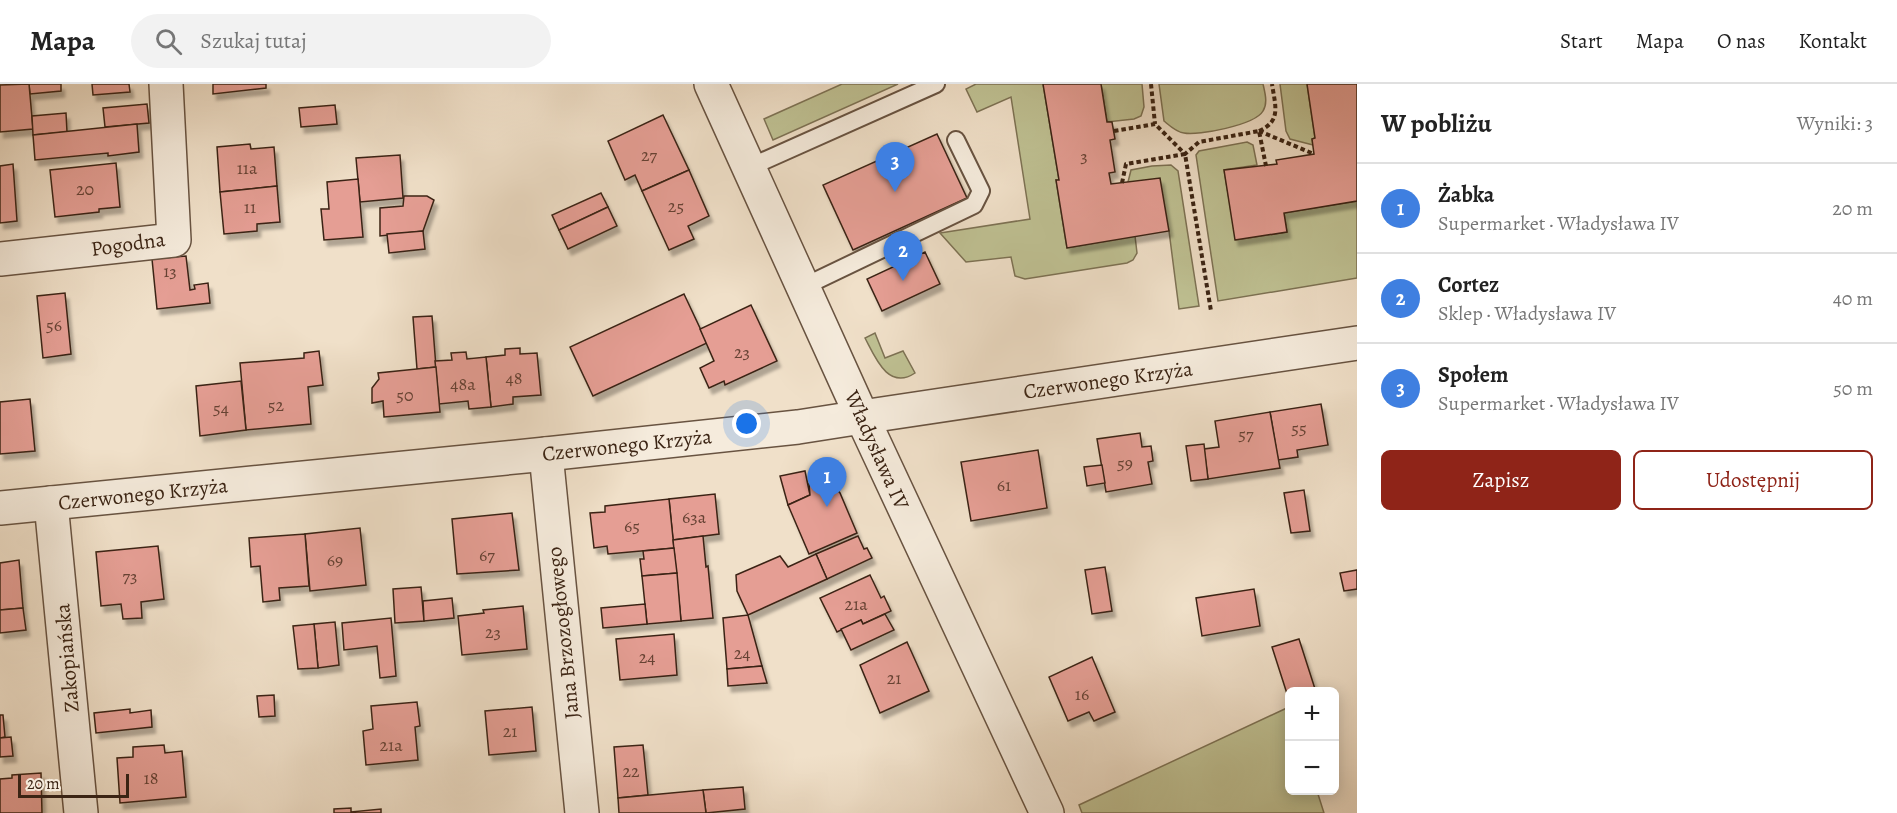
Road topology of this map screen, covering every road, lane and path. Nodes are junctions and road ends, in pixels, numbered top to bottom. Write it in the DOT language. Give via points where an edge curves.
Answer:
graph roads {
  1 [pos="166,84"];
  2 [pos="711,84"];
  3 [pos="936,84"];
  4 [pos="1151,84"];
  5 [pos="1272,84"];
  6 [pos="1155,124"];
  7 [pos="1114,130"];
  8 [pos="1258,131"];
  9 [pos="956,140"];
  10 [pos="1185,154"];
  11 [pos="1314,154"];
  12 [pos="1266,166"];
  13 [pos="750,167"];
  14 [pos="1122,183"];
  15 [pos="0,259"];
  16 [pos="803,286"];
  17 [pos="1210,311"];
  18 [pos="1357,343"];
  19 [pos="862,417"];
  20 [pos="546,454"];
  21 [pos="51,503"];
  22 [pos="0,508"];
  23 [pos="81,813"];
  24 [pos="582,813"];
  25 [pos="1047,813"];
  1 -- 15 [label="street, Pogodna" via="174,240"];
  2 -- 13 [label="street, Władysława IV"];
  3 -- 13 [label="lane"];
  4 -- 6 [label="path"];
  5 -- 8 [label="path" via="1276,110 1267,128"];
  6 -- 7 [label="path"];
  6 -- 10 [label="path"];
  8 -- 10 [label="path" via="1199,142"];
  8 -- 11 [label="path"];
  8 -- 12 [label="path"];
  9 -- 16 [label="lane" via="981,191 974,206"];
  10 -- 14 [label="path" via="1126,164"];
  10 -- 17 [label="path"];
  13 -- 16 [label="street, Władysława IV"];
  16 -- 19 [label="street, Władysława IV"];
  18 -- 19 [label="street, Czerwonego Krzyża"];
  19 -- 20 [label="street, Czerwonego Krzyża"];
  19 -- 25 [label="street, Władysława IV"];
  20 -- 21 [label="street, Czerwonego Krzyża"];
  20 -- 24 [label="street, Jana Brzozogłowego"];
  21 -- 22 [label="street, Czerwonego Krzyża"];
  21 -- 23 [label="street, Zakopiańska"];
}
